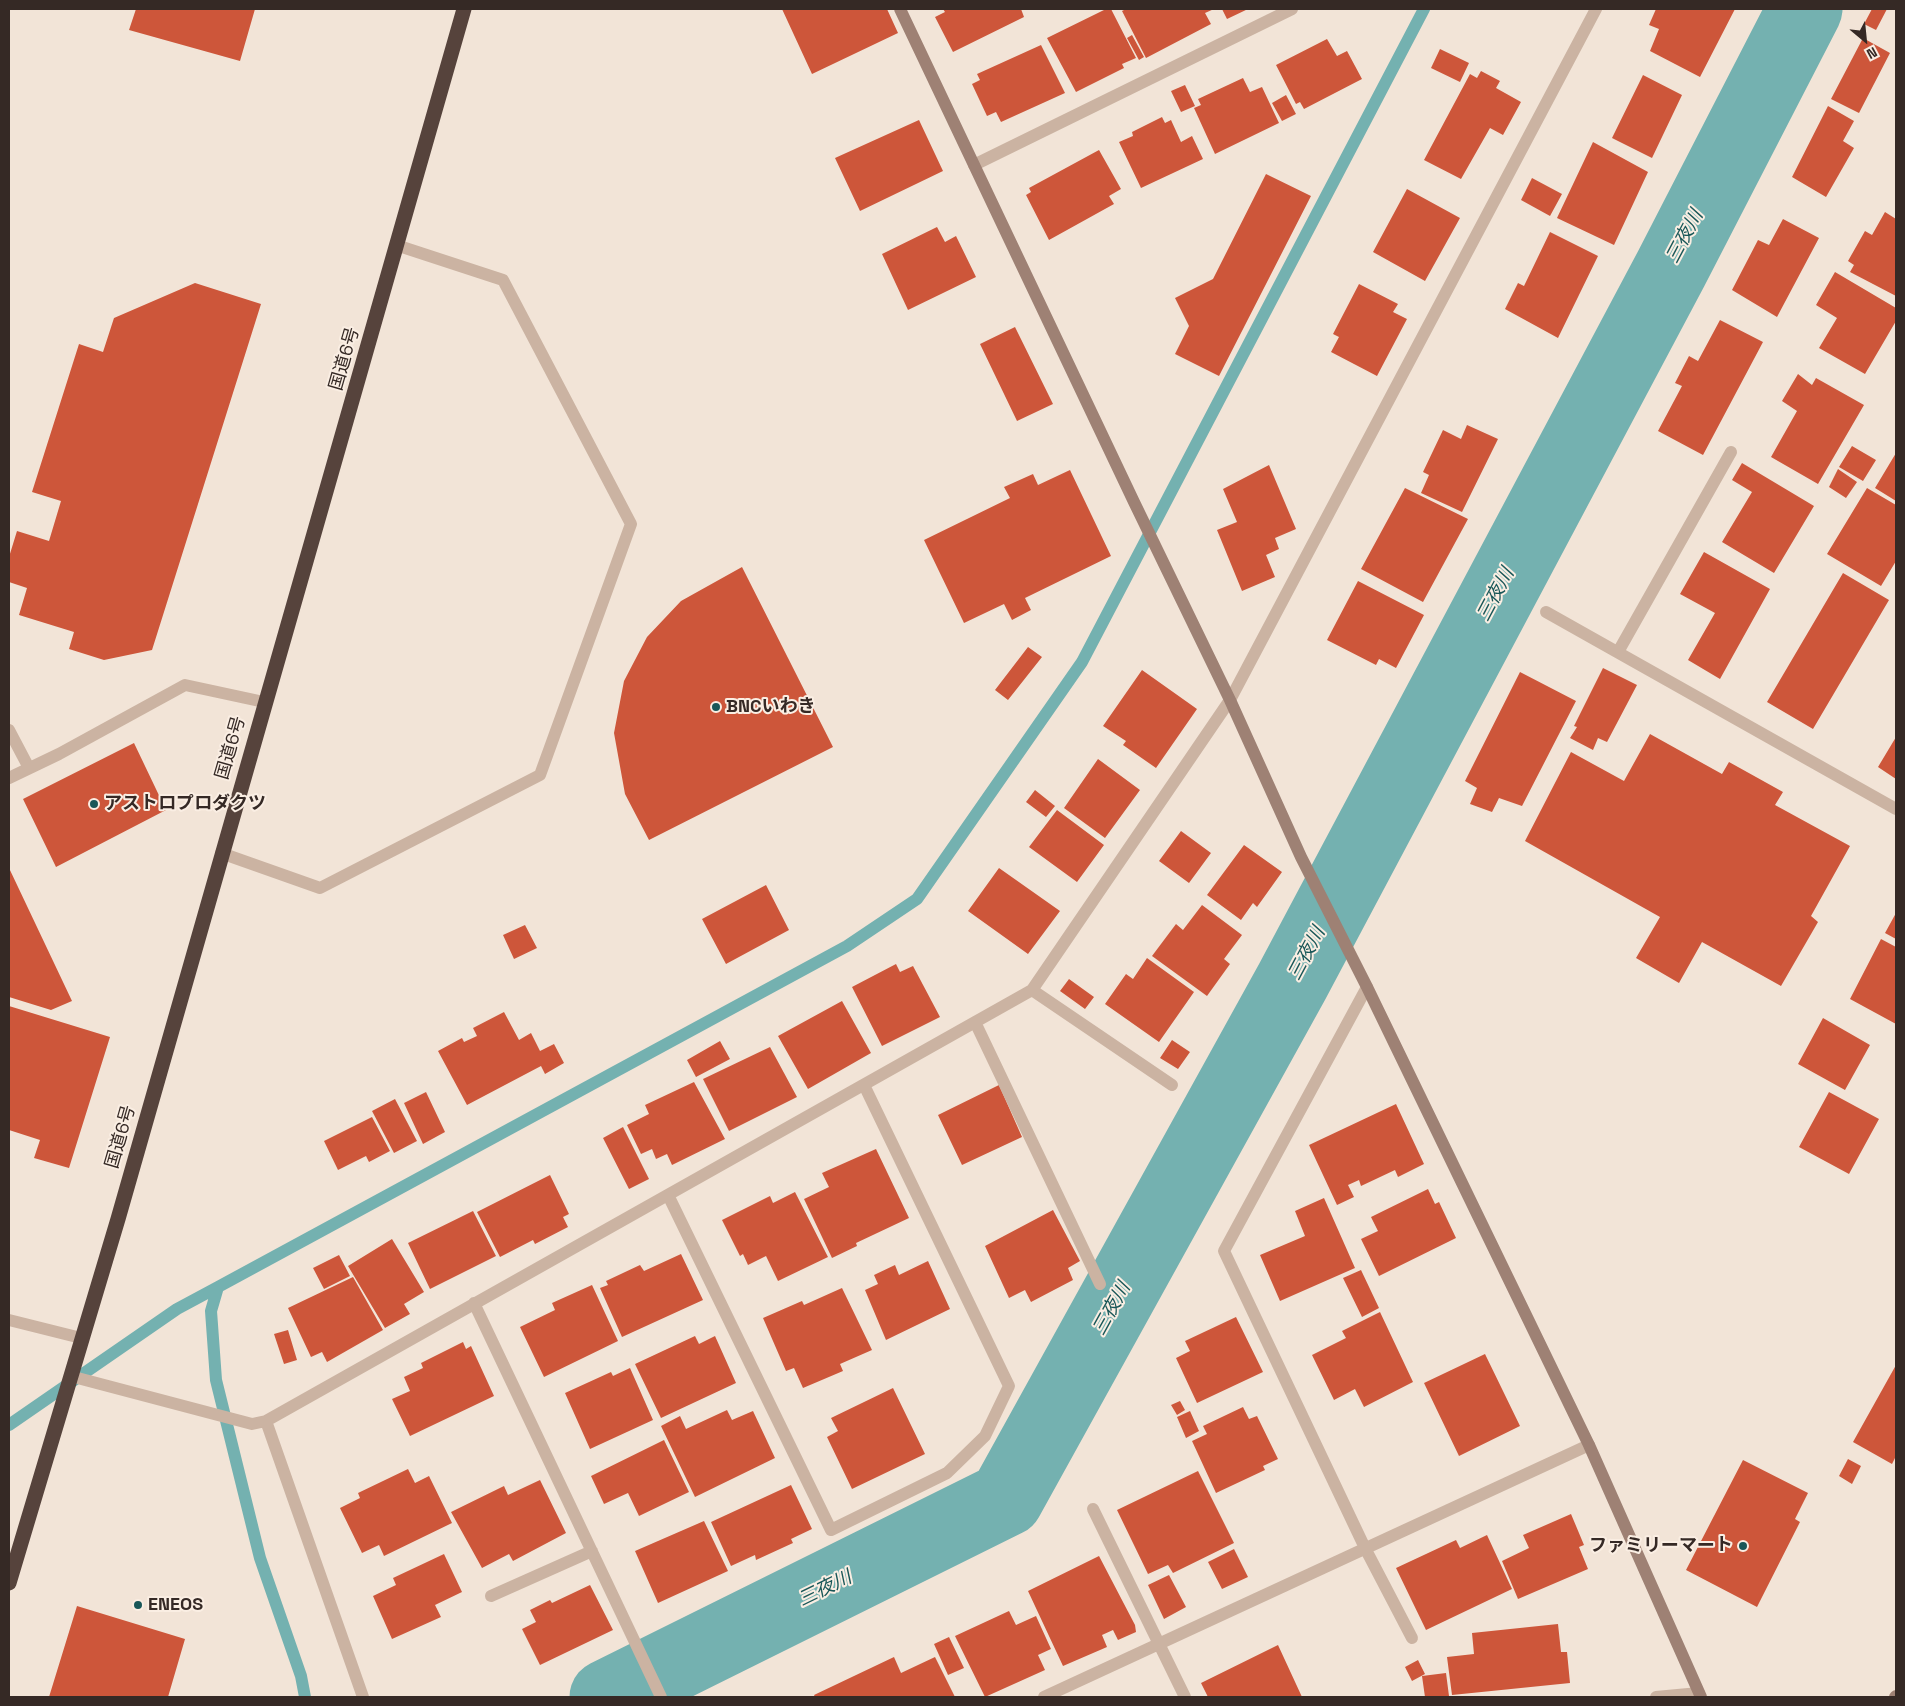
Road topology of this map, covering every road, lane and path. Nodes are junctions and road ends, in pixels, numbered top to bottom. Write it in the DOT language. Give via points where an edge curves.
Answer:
graph roads {
  1 [pos="464,9"];
  2 [pos="900,9"];
  3 [pos="1292,9"];
  4 [pos="1596,9"];
  5 [pos="974,165"];
  6 [pos="396,245"];
  7 [pos="1731,452"];
  8 [pos="1546,612"];
  9 [pos="1618,652"];
  10 [pos="1230,700"];
  11 [pos="264,702"];
  12 [pos="9,730"];
  13 [pos="29,768"];
  14 [pos="9,778"];
  15 [pos="1896,809"];
  16 [pos="221,853"];
  17 [pos="1367,987"];
  18 [pos="1032,990"];
  19 [pos="975,1022"];
  20 [pos="864,1085"];
  21 [pos="1172,1085"];
  22 [pos="668,1195"];
  23 [pos="1100,1284"];
  24 [pos="474,1303"];
  25 [pos="9,1320"];
  26 [pos="82,1338"];
  27 [pos="70,1376"];
  28 [pos="266,1421"];
  29 [pos="1589,1445"];
  30 [pos="1092,1509"];
  31 [pos="1366,1548"];
  32 [pos="592,1551"];
  33 [pos="9,1583"];
  34 [pos="491,1596"];
  35 [pos="1412,1638"];
  36 [pos="1160,1644"];
  37 [pos="1700,1695"];
  38 [pos="363,1697"];
  39 [pos="661,1697"];
  40 [pos="1044,1697"];
  41 [pos="1185,1697"];
  42 [pos="1656,1697"];
  1 -- 6 [label="highway, 国道6号"];
  2 -- 5 [label="street"];
  3 -- 5 [label="street"];
  4 -- 10 [label="street"];
  5 -- 10 [label="street"];
  6 -- 11 [label="highway, 国道6号"];
  6 -- 16 [label="street" via="503,280 631,524 540,775 320,888"];
  7 -- 9 [label="street"];
  8 -- 9 [label="street"];
  9 -- 15 [label="street"];
  10 -- 17 [label="street" via="1301,857"];
  10 -- 18 [label="street"];
  11 -- 13 [label="street" via="185,685"];
  11 -- 16 [label="highway, 国道6号"];
  12 -- 13 [label="street"];
  13 -- 14 [label="street"];
  16 -- 26 [label="highway, 国道6号"];
  17 -- 29 [label="street"];
  17 -- 31 [label="street" via="1224,1251"];
  18 -- 19 [label="street"];
  18 -- 21 [label="street"];
  19 -- 20 [label="street"];
  19 -- 23 [label="street"];
  20 -- 22 [label="street"];
  20 -- 22 [label="street" via="1010,1386 985,1436 946,1473 831,1530"];
  22 -- 24 [label="street"];
  24 -- 28 [label="street"];
  24 -- 32 [label="street"];
  25 -- 26 [label="street"];
  26 -- 27 [label="highway, 国道6号"];
  27 -- 28 [label="street" via="252,1424"];
  27 -- 33 [label="highway, 国道6号"];
  28 -- 38 [label="street"];
  29 -- 31 [label="street"];
  29 -- 37 [label="street"];
  30 -- 36 [label="street"];
  31 -- 35 [label="street"];
  31 -- 36 [label="street"];
  32 -- 34 [label="street"];
  32 -- 39 [label="street"];
  36 -- 40 [label="street"];
  36 -- 41 [label="street"];
  37 -- 42 [label="street"];
}
